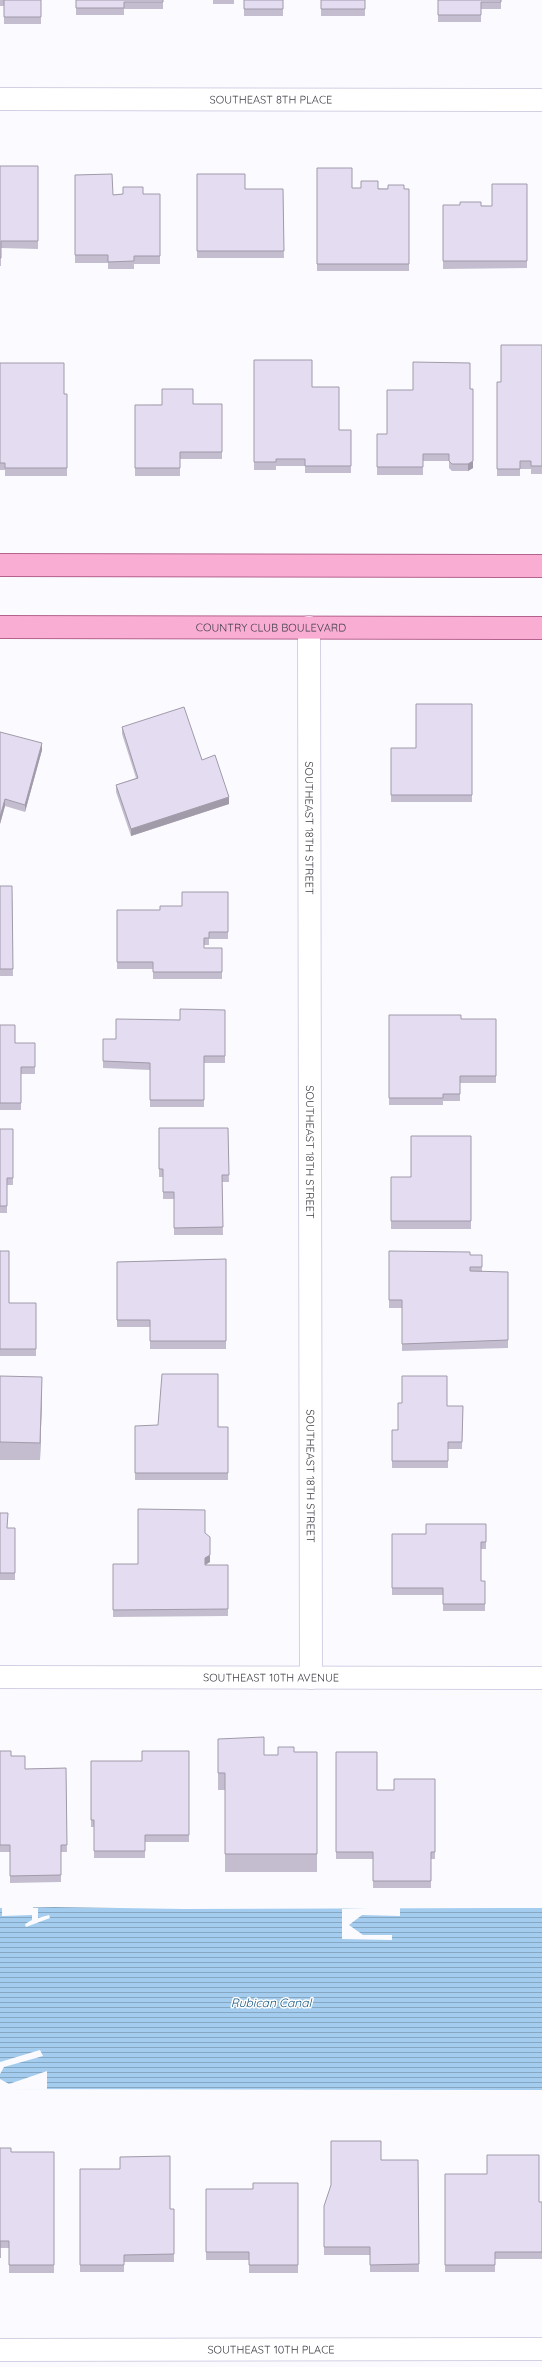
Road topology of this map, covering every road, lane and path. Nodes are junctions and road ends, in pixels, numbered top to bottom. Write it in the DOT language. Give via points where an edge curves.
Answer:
graph roads {
  1 [pos="0,99"];
  2 [pos="542,100"];
  3 [pos="0,565"];
  4 [pos="542,566"];
  5 [pos="0,627"];
  6 [pos="309,627"];
  7 [pos="542,628"];
  8 [pos="0,1677"];
  9 [pos="311,1678"];
  10 [pos="542,1678"];
  11 [pos="0,2350"];
  12 [pos="542,2350"];
  1 -- 2 [label="street, SOUTHEAST 8TH PLACE"];
  3 -- 4 [label="main road"];
  5 -- 6 [label="main road, COUNTRY CLUB BOULEVARD"];
  6 -- 7 [label="main road, COUNTRY CLUB BOULEVARD"];
  6 -- 9 [label="street, SOUTHEAST 18TH STREET"];
  8 -- 9 [label="street, SOUTHEAST 10TH AVENUE"];
  9 -- 10 [label="street, SOUTHEAST 10TH AVENUE"];
  11 -- 12 [label="street, SOUTHEAST 10TH PLACE"];
}
